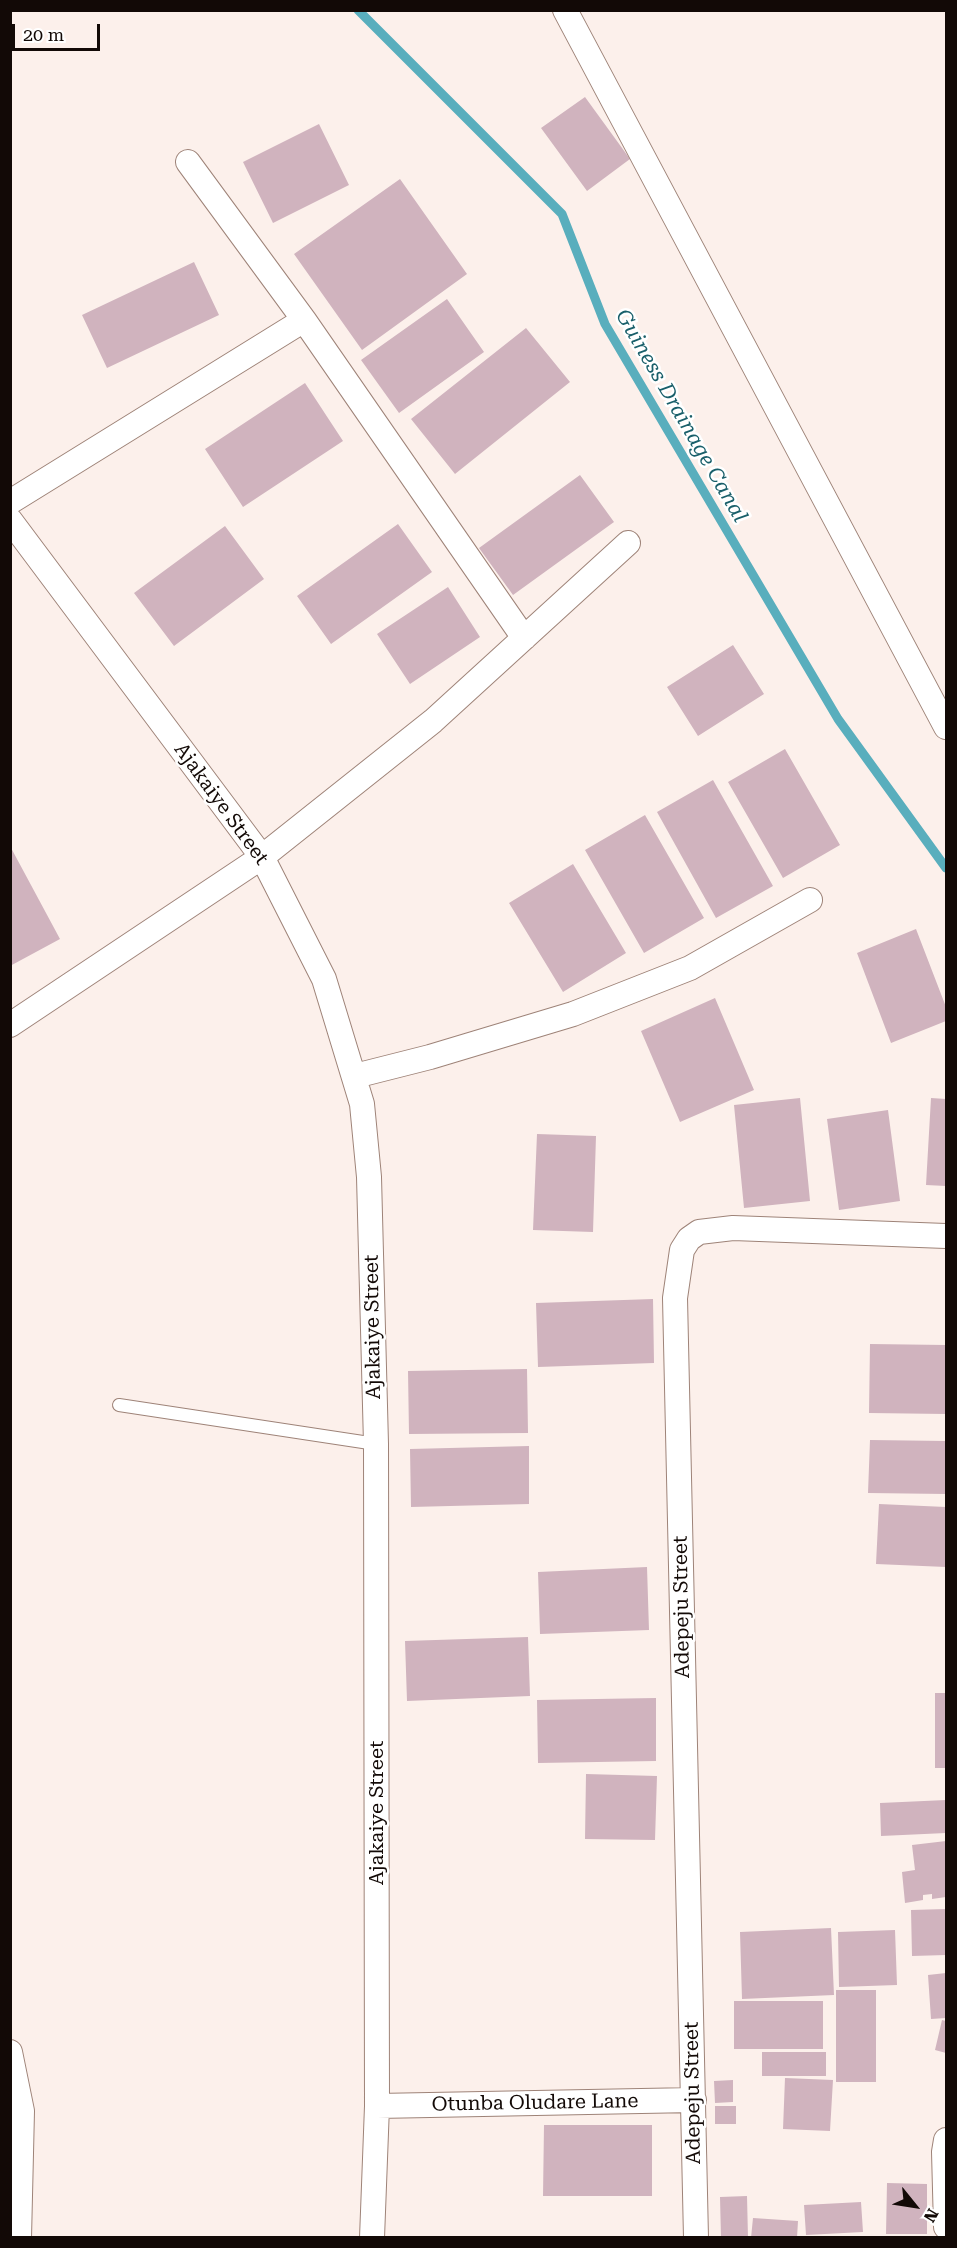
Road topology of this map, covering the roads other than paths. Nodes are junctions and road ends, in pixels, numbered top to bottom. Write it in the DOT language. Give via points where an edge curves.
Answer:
graph roads {
  1 [pos="565,10"];
  2 [pos="188,162"];
  3 [pos="304,320"];
  4 [pos="10,502"];
  5 [pos="10,520"];
  6 [pos="628,543"];
  7 [pos="524,638"];
  8 [pos="946,727"];
  9 [pos="262,857"];
  10 [pos="810,900"];
  11 [pos="10,1025"];
  12 [pos="355,1076"];
  13 [pos="946,1236"];
  14 [pos="119,1405"];
  15 [pos="376,1444"];
  16 [pos="10,2052"];
  17 [pos="694,2100"];
  18 [pos="377,2106"];
  19 [pos="946,2140"];
  20 [pos="946,2227"];
  21 [pos="19,2238"];
  22 [pos="372,2238"];
  23 [pos="696,2238"];
  1 -- 8 [label="street"];
  2 -- 3 [label="street"];
  3 -- 4 [label="street"];
  3 -- 7 [label="street"];
  5 -- 9 [label="street, Ajakaiye Street"];
  6 -- 7 [label="street"];
  7 -- 9 [label="street" via="433,721"];
  9 -- 11 [label="street"];
  9 -- 12 [label="street, Ajakaiye Street" via="324,979"];
  10 -- 12 [label="street" via="690,968 573,1014"];
  12 -- 15 [label="street, Ajakaiye Street" via="362,1104 369,1177"];
  13 -- 17 [label="street, Adepeju Street" via="733,1228 699,1232 682,1250 675,1298"];
  14 -- 15 [label="lane"];
  15 -- 18 [label="street, Ajakaiye Street"];
  16 -- 21 [label="street" via="22,2111"];
  17 -- 18 [label="street, Otunba Oludare Lane"];
  17 -- 23 [label="street, Adepeju Street"];
  18 -- 22 [label="street, Ajakaiye Street"];
  19 -- 20 [label="street"];
}
